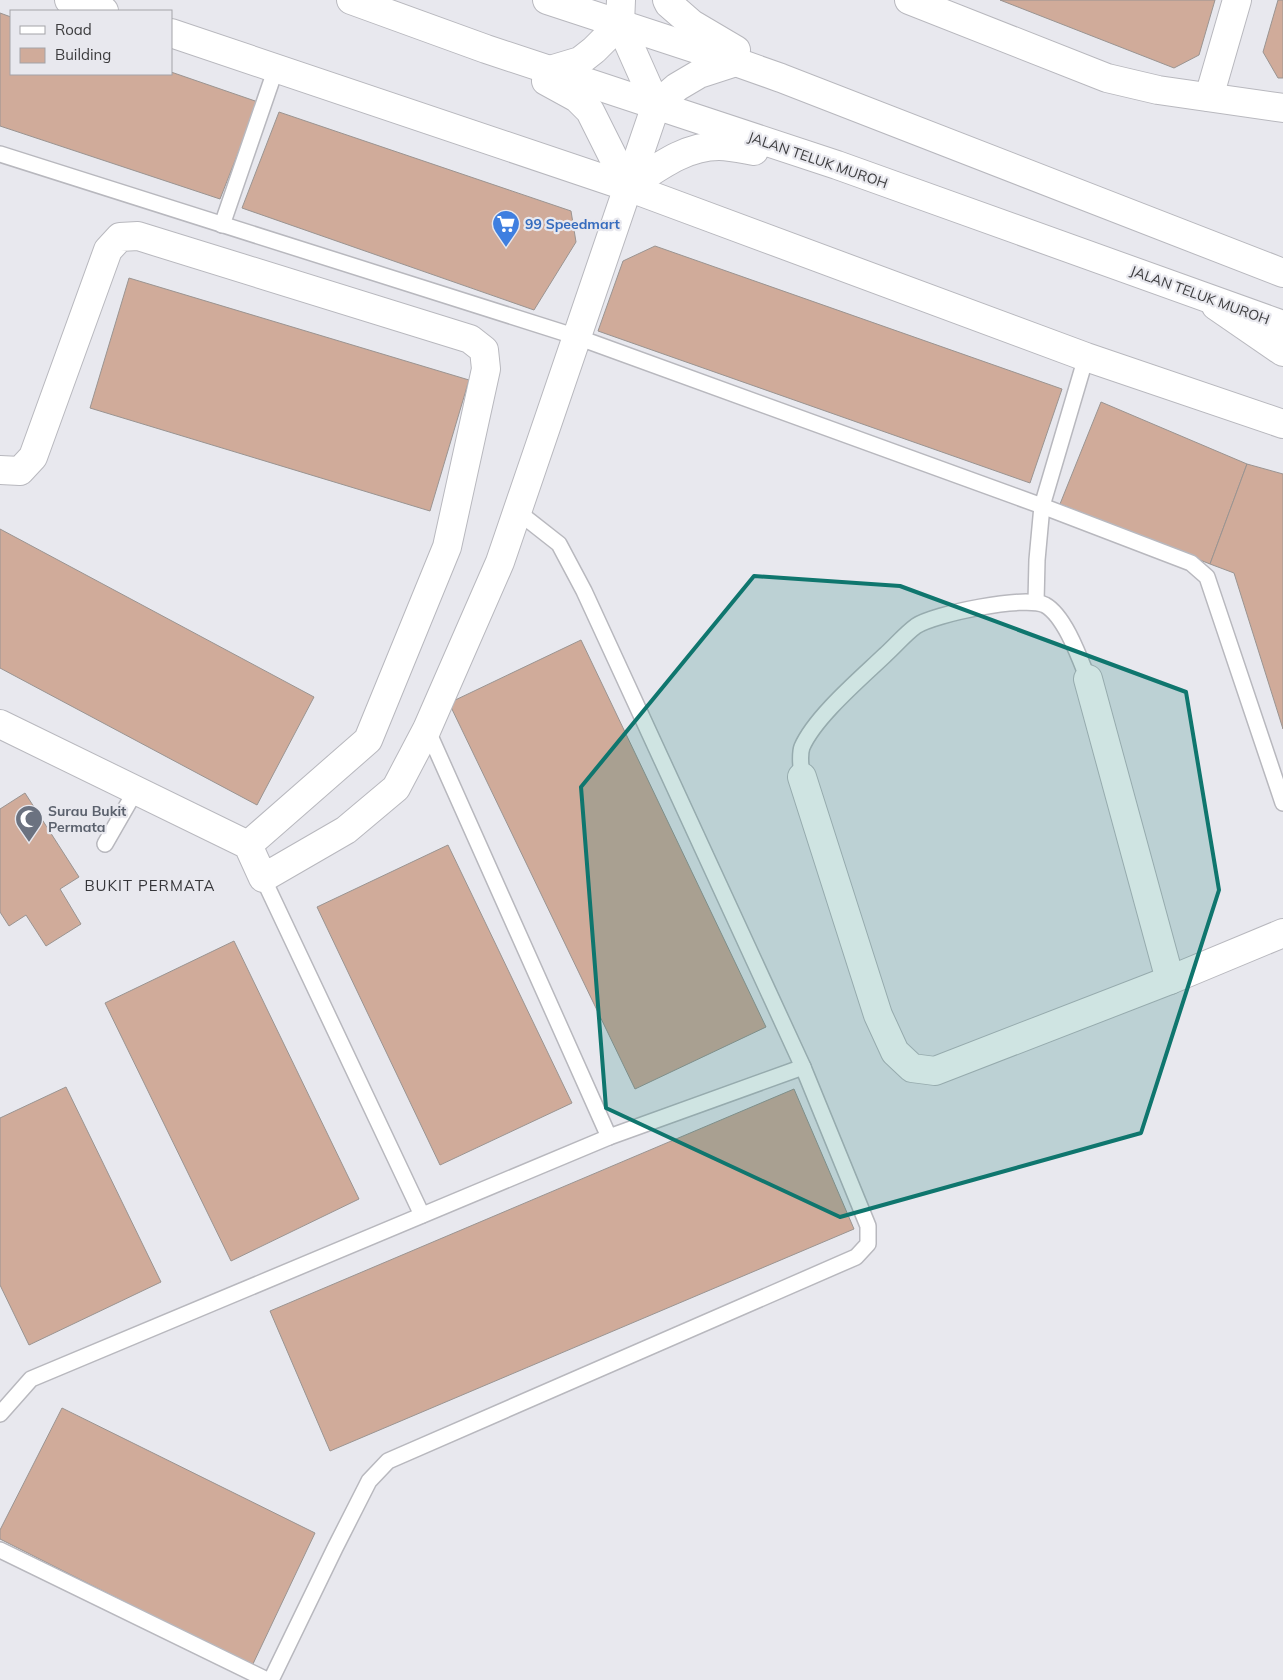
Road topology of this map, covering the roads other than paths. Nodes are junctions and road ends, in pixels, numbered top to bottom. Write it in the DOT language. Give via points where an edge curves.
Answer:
graph roads {
  1 [pos="69,0"];
  2 [pos="351,0"];
  3 [pos="547,0"];
  4 [pos="667,0"];
  5 [pos="910,0"];
  6 [pos="1237,0"];
  7 [pos="101,10"];
  8 [pos="620,12"];
  9 [pos="172,33"];
  10 [pos="486,49"];
  11 [pos="736,62"];
  12 [pos="276,68"];
  13 [pos="550,70"];
  14 [pos="781,78"];
  15 [pos="1209,97"];
  16 [pos="656,105"];
  17 [pos="1283,108"];
  18 [pos="0,154"];
  19 [pos="836,165"];
  20 [pos="628,187"];
  21 [pos="222,225"];
  22 [pos="1283,273"];
  23 [pos="1202,296"];
  24 [pos="1283,325"];
  25 [pos="577,337"];
  26 [pos="1283,352"];
  27 [pos="1086,357"];
  28 [pos="1283,424"];
  29 [pos="0,470"];
  30 [pos="1042,506"];
  31 [pos="517,511"];
  32 [pos="1036,602"];
  33 [pos="1088,679"];
  34 [pos="0,724"];
  35 [pos="427,729"];
  36 [pos="802,777"];
  37 [pos="136,790"];
  38 [pos="1283,803"];
  39 [pos="105,844"];
  40 [pos="248,846"];
  41 [pos="263,878"];
  42 [pos="1283,933"];
  43 [pos="1170,980"];
  44 [pos="803,1067"];
  45 [pos="609,1137"];
  46 [pos="422,1215"];
  47 [pos="0,1414"];
  48 [pos="0,1550"];
  49 [pos="269,1680"];
  1 -- 7 [label="street"];
  2 -- 10 [label="street, JALAN TELUK MUROH"];
  3 -- 8 [label="street"];
  4 -- 14 [label="street" via="692,24"];
  5 -- 15 [label="street" via="1107,78"];
  6 -- 15 [label="street"];
  8 -- 11 [label="street"];
  8 -- 13 [label="street" via="594,50 580,62"];
  8 -- 16 [label="street"];
  9 -- 12 [label="street"];
  10 -- 13 [label="street, JALAN TELUK MUROH"];
  10 -- 20 [label="street" via="577,98 590,111"];
  11 -- 14 [label="street"];
  11 -- 16 [label="street" via="699,74"];
  12 -- 20 [label="street"];
  12 -- 21 [label="lane"];
  13 -- 16 [label="street, JALAN TELUK MUROH"];
  14 -- 22 [label="street"];
  15 -- 17 [label="street"];
  16 -- 19 [label="street, JALAN TELUK MUROH"];
  16 -- 20 [label="street"];
  18 -- 21 [label="lane"];
  19 -- 20 [label="street" via="720,146 699,148 676,156"];
  19 -- 23 [label="street, JALAN TELUK MUROH"];
  20 -- 25 [label="street"];
  20 -- 27 [label="street"];
  21 -- 25 [label="lane"];
  23 -- 24 [label="street, JALAN TELUK MUROH"];
  23 -- 26 [label="street"];
  25 -- 30 [label="lane"];
  25 -- 31 [label="street"];
  27 -- 28 [label="street"];
  27 -- 30 [label="lane"];
  29 -- 40 [label="street" via="20,471 33,457 108,250 120,237 138,236 470,339 484,350 486,369 447,547 368,740"];
  30 -- 32 [label="lane"];
  30 -- 38 [label="lane" via="1192,563 1208,577"];
  31 -- 35 [label="street" via="500,562"];
  31 -- 44 [label="lane" via="558,544 584,591"];
  32 -- 33 [label="lane" via="1046,606 1060,620"];
  32 -- 36 [label="lane" via="996,604 917,625 812,729 801,749"];
  33 -- 43 [label="street"];
  34 -- 37 [label="street"];
  35 -- 41 [label="street" via="396,788 346,830"];
  35 -- 45 [label="lane"];
  36 -- 43 [label="street" via="878,1015 895,1052 912,1068 935,1070"];
  37 -- 39 [label="lane"];
  37 -- 40 [label="street"];
  40 -- 41 [label="street"];
  41 -- 46 [label="lane"];
  42 -- 43 [label="street"];
  44 -- 45 [label="lane"];
  44 -- 49 [label="lane" via="868,1226 868,1244 856,1257 388,1461 369,1481"];
  45 -- 46 [label="lane"];
  46 -- 47 [label="lane" via="31,1379"];
  48 -- 49 [label="lane"];
}
